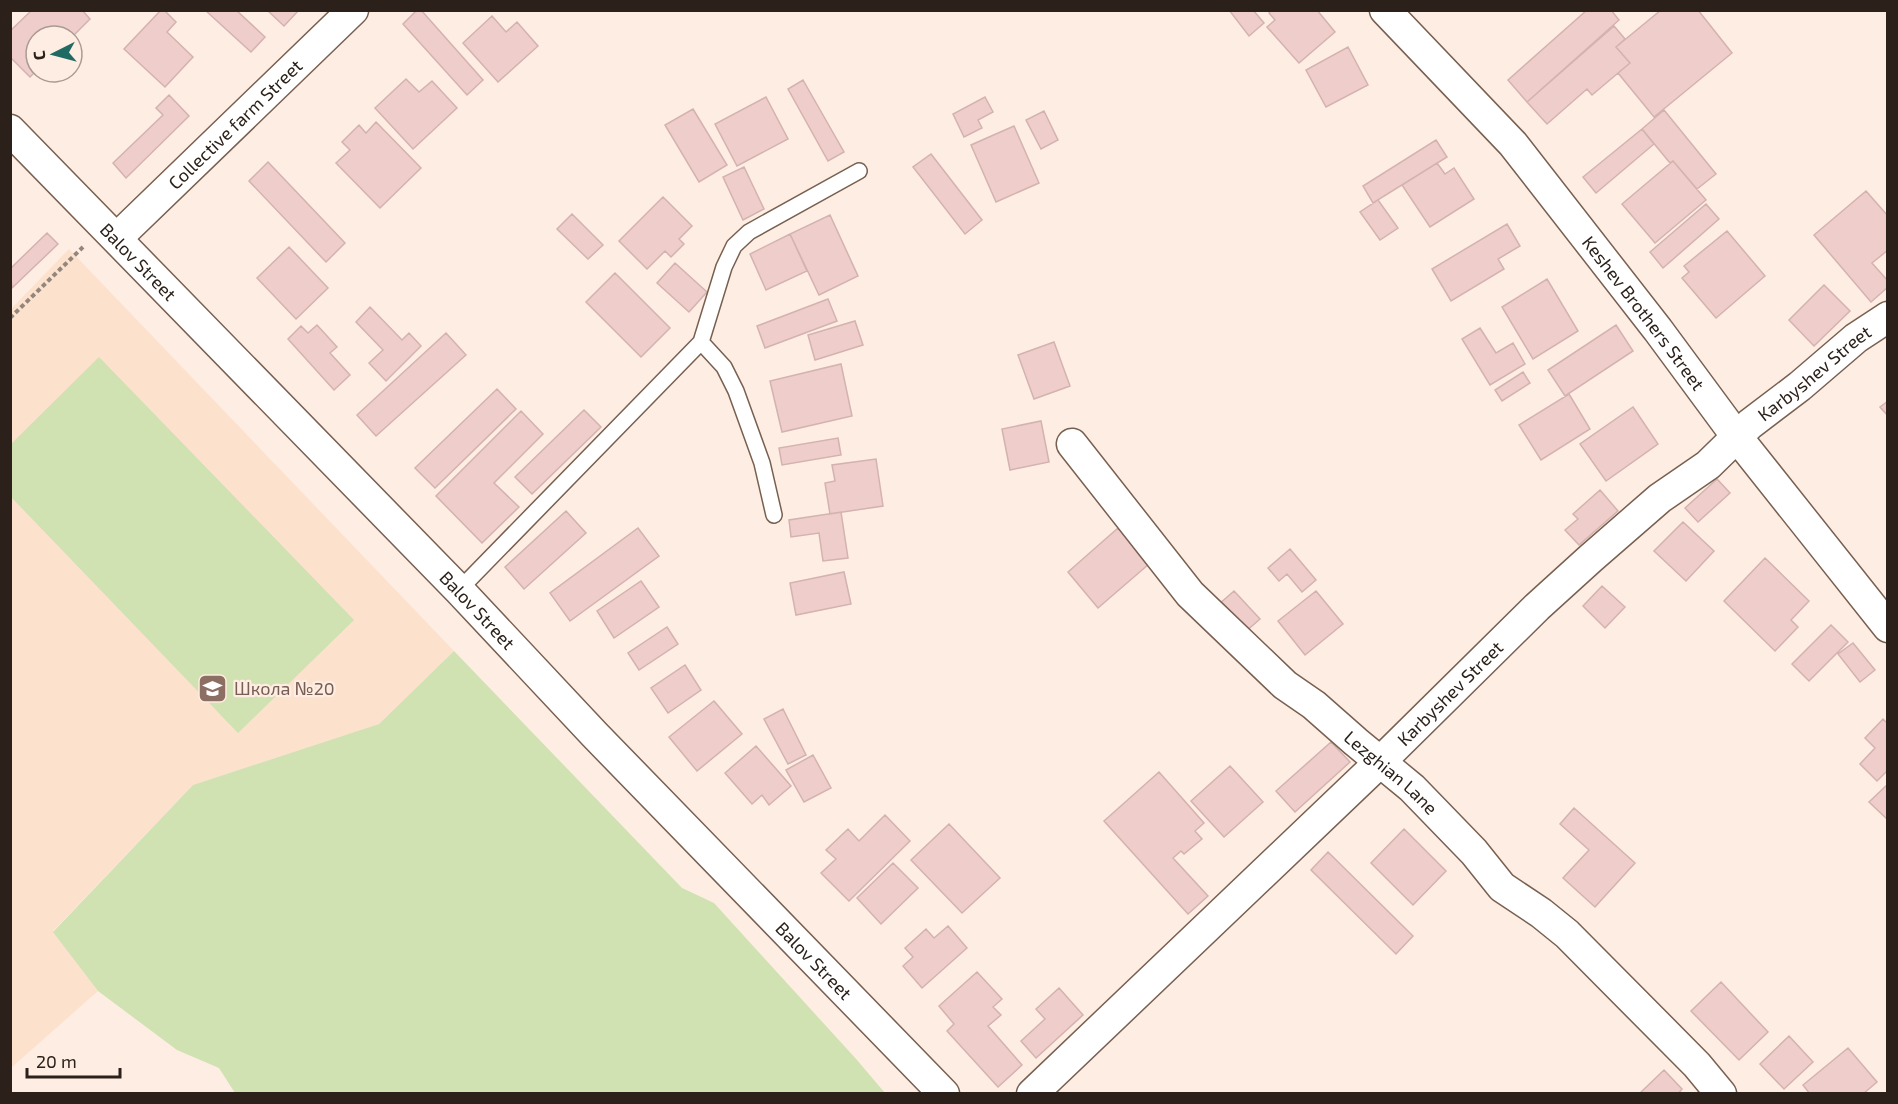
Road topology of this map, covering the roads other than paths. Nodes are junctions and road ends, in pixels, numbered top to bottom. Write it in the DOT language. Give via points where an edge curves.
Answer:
graph roads {
  1 [pos="353,10"];
  2 [pos="1385,10"];
  3 [pos="10,130"];
  4 [pos="859,171"];
  5 [pos="111,232"];
  6 [pos="1887,317"];
  7 [pos="701,342"];
  8 [pos="1737,437"];
  9 [pos="1072,444"];
  10 [pos="774,515"];
  11 [pos="459,590"];
  12 [pos="1887,627"];
  13 [pos="1380,762"];
  14 [pos="944,1094"];
  15 [pos="1032,1094"];
  16 [pos="1721,1094"];
  1 -- 5 [label="street, Collective farm Street"];
  2 -- 8 [label="street, Keshev Brothers Street" via="1513,144"];
  3 -- 5 [label="street, Balov Street"];
  4 -- 7 [label="lane" via="749,232 734,246 717,285"];
  5 -- 11 [label="street, Balov Street"];
  6 -- 8 [label="street, Karbyshev Street"];
  7 -- 10 [label="lane" via="724,367 736,391 762,463"];
  7 -- 11 [label="lane"];
  8 -- 12 [label="street, Keshev Brothers Street"];
  8 -- 13 [label="street, Karbyshev Street" via="1708,465 1660,498 1537,607"];
  9 -- 13 [label="street, Lezghian Lane" via="1190,594 1285,685"];
  11 -- 14 [label="street, Balov Street"];
  13 -- 15 [label="street, Karbyshev Street"];
  13 -- 16 [label="street, Lezghian Lane" via="1454,830 1502,887 1541,913 1588,955"];
}
